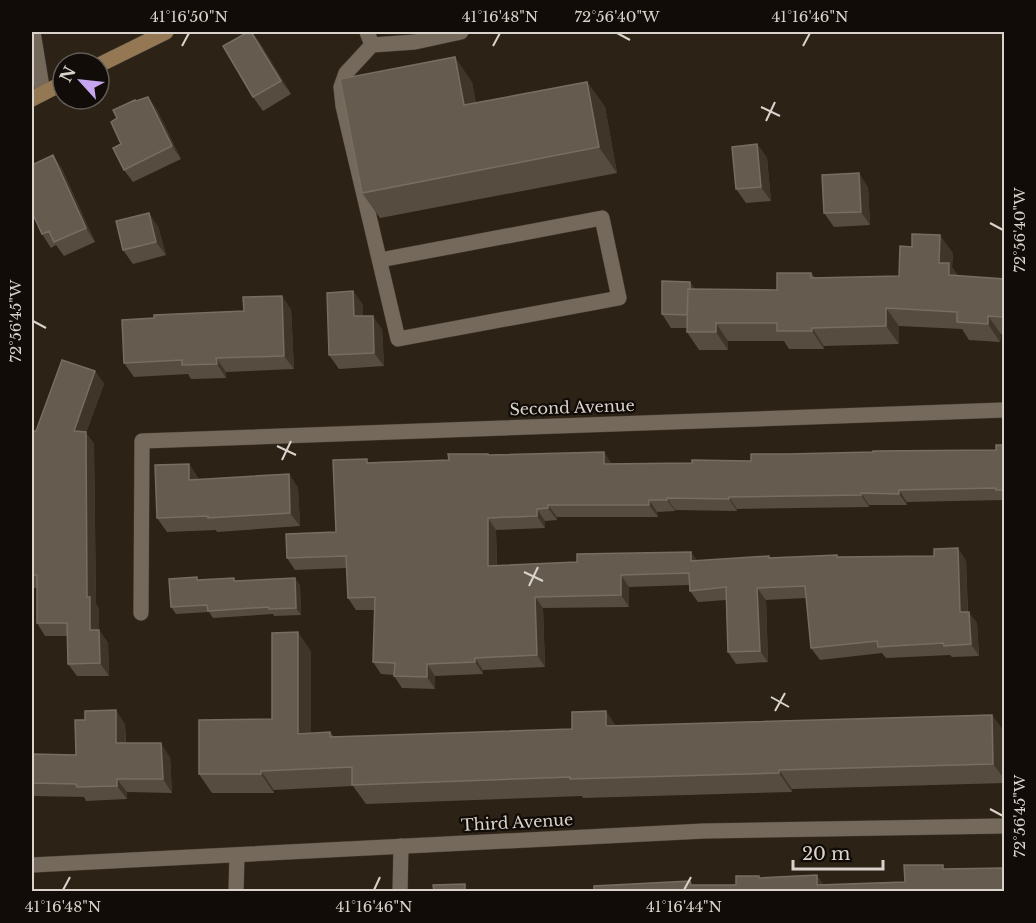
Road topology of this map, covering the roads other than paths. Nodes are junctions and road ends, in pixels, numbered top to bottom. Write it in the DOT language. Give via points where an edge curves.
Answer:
graph roads {
  1 [pos="33,32"];
  2 [pos="166,32"];
  3 [pos="461,32"];
  4 [pos="369,38"];
  5 [pos="111,59"];
  6 [pos="51,89"];
  7 [pos="37,96"];
  8 [pos="380,260"];
  9 [pos="1005,410"];
  10 [pos="141,613"];
  11 [pos="1005,826"];
  12 [pos="401,846"];
  13 [pos="237,855"];
  14 [pos="32,865"];
  15 [pos="236,891"];
  16 [pos="400,891"];
  1 -- 7 [label="street"];
  2 -- 5 [label="main road"];
  3 -- 4 [label="street" via="415,42"];
  4 -- 8 [label="street" via="341,87"];
  6 -- 7 [label="main road"];
  8 -- 8 [label="street" via="602,218 619,298 398,339"];
  9 -- 10 [label="street, Second Avenue" via="142,441"];
  11 -- 12 [label="street, Third Avenue" via="704,831"];
  12 -- 13 [label="street, Third Avenue"];
  12 -- 16 [label="street"];
  13 -- 14 [label="street, Third Avenue"];
  13 -- 15 [label="street"];
}
